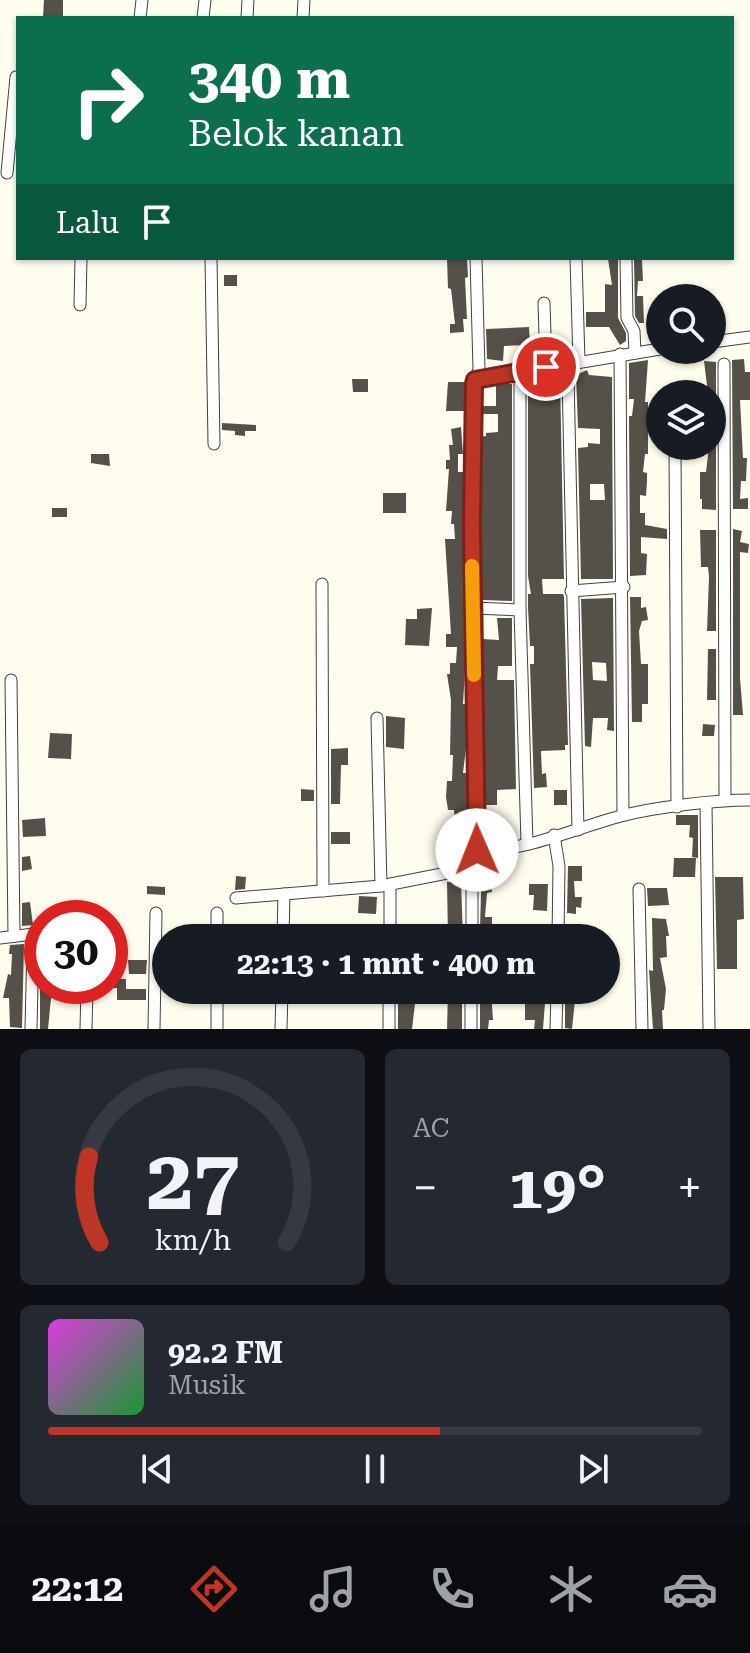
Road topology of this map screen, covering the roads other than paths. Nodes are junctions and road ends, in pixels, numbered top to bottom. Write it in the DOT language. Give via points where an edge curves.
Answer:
graph roads {
  1 [pos="16,77"];
  2 [pos="8,172"];
  3 [pos="81,260"];
  4 [pos="211,260"];
  5 [pos="476,260"];
  6 [pos="576,260"];
  7 [pos="626,260"];
  8 [pos="544,303"];
  9 [pos="80,305"];
  10 [pos="750,337"];
  11 [pos="726,340"];
  12 [pos="646,351"];
  13 [pos="635,353"];
  14 [pos="620,354"];
  15 [pos="579,362"];
  16 [pos="724,364"];
  17 [pos="546,367"];
  18 [pos="520,372"];
  19 [pos="568,376"];
  20 [pos="475,380"];
  21 [pos="214,444"];
  22 [pos="675,460"];
  23 [pos="322,584"];
  24 [pos="624,587"];
  25 [pos="571,591"];
  26 [pos="473,608"];
  27 [pos="520,610"];
  28 [pos="11,680"];
  29 [pos="377,718"];
  30 [pos="725,800"];
  31 [pos="750,800"];
  32 [pos="706,804"];
  33 [pos="677,807"];
  34 [pos="623,815"];
  35 [pos="578,830"];
  36 [pos="554,835"];
  37 [pos="527,843"];
  38 [pos="474,854"];
  39 [pos="386,885"];
  40 [pos="639,889"];
  41 [pos="323,891"];
  42 [pos="284,894"];
  43 [pos="236,898"];
  44 [pos="156,913"];
  45 [pos="217,913"];
  46 [pos="217,924"];
  47 [pos="283,924"];
  48 [pos="389,924"];
  49 [pos="472,924"];
  50 [pos="558,924"];
  51 [pos="24,935"];
  52 [pos="14,936"];
  53 [pos="0,938"];
  54 [pos="32,1004"];
  55 [pos="87,1004"];
  56 [pos="217,1004"];
  57 [pos="282,1004"];
  58 [pos="389,1004"];
  59 [pos="471,1004"];
  60 [pos="557,1004"];
  61 [pos="31,1029"];
  62 [pos="86,1029"];
  63 [pos="154,1029"];
  64 [pos="217,1029"];
  65 [pos="281,1029"];
  66 [pos="389,1029"];
  67 [pos="471,1029"];
  68 [pos="556,1029"];
  69 [pos="642,1029"];
  70 [pos="709,1029"];
  1 -- 2 [label="street"];
  3 -- 9 [label="street"];
  4 -- 21 [label="street"];
  5 -- 20 [label="street"];
  6 -- 15 [label="street"];
  7 -- 13 [label="street" via="627,318"];
  8 -- 17 [label="street"];
  10 -- 11 [label="street"];
  12 -- 13 [label="street"];
  13 -- 14 [label="street"];
  14 -- 15 [label="street"];
  14 -- 24 [label="street"];
  15 -- 17 [label="street"];
  16 -- 30 [label="street"];
  17 -- 18 [label="street"];
  18 -- 20 [label="street"];
  18 -- 27 [label="street"];
  19 -- 25 [label="street"];
  20 -- 26 [label="street"];
  22 -- 33 [label="street"];
  23 -- 41 [label="street"];
  24 -- 25 [label="street"];
  24 -- 34 [label="street"];
  25 -- 35 [label="street"];
  26 -- 27 [label="street"];
  26 -- 38 [label="street"];
  27 -- 37 [label="street"];
  28 -- 52 [label="street"];
  29 -- 39 [label="street"];
  30 -- 31 [label="street"];
  30 -- 32 [label="street"];
  32 -- 33 [label="street"];
  32 -- 70 [label="street"];
  33 -- 34 [label="street"];
  34 -- 35 [label="street"];
  35 -- 36 [label="street"];
  36 -- 37 [label="street"];
  36 -- 50 [label="street"];
  37 -- 38 [label="street"];
  38 -- 39 [label="street" via="458,870"];
  38 -- 49 [label="street"];
  39 -- 41 [label="street"];
  39 -- 48 [label="street"];
  40 -- 69 [label="street"];
  41 -- 42 [label="street"];
  42 -- 43 [label="street"];
  42 -- 47 [label="street"];
  44 -- 63 [label="street"];
  45 -- 46 [label="street"];
  51 -- 52 [label="street"];
  52 -- 53 [label="street"];
  54 -- 61 [label="street"];
  55 -- 62 [label="street"];
  56 -- 64 [label="street"];
  57 -- 65 [label="street"];
  58 -- 66 [label="street"];
  59 -- 67 [label="street"];
  60 -- 68 [label="street"];
}
